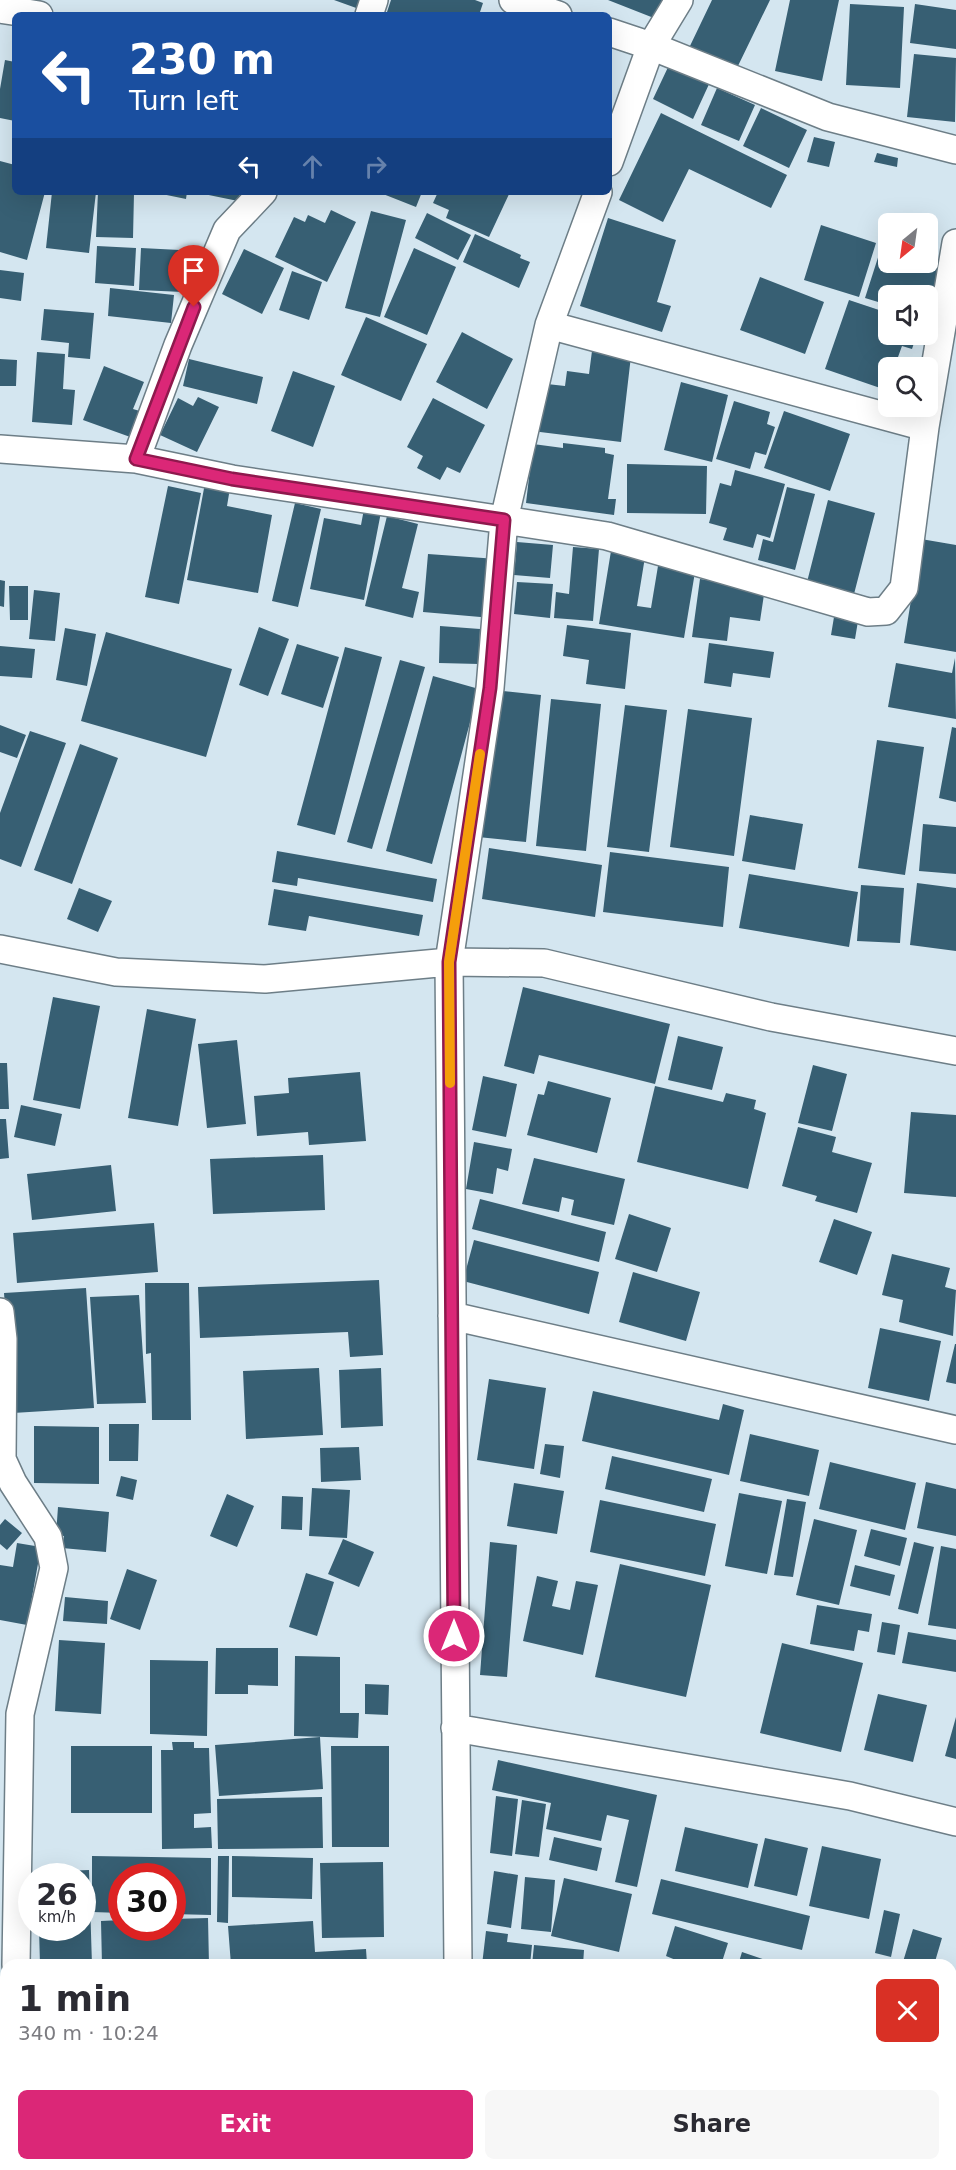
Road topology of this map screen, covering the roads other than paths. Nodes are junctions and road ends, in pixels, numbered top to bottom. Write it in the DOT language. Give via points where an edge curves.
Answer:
graph roads {
  1 [pos="513,0"];
  2 [pos="680,0"];
  3 [pos="0,9"];
  4 [pos="20,12"];
  5 [pos="549,12"];
  6 [pos="612,33"];
  7 [pos="651,46"];
  8 [pos="956,150"];
  9 [pos="612,154"];
  10 [pos="260,195"];
  11 [pos="597,195"];
  12 [pos="956,243"];
  13 [pos="549,325"];
  14 [pos="924,427"];
  15 [pos="0,449"];
  16 [pos="136,459"];
  17 [pos="504,520"];
  18 [pos="0,949"];
  19 [pos="449,962"];
  20 [pos="956,1051"];
  21 [pos="0,1312"];
  22 [pos="452,1316"];
  23 [pos="956,1430"];
  24 [pos="455,1728"];
  25 [pos="956,1821"];
  26 [pos="16,1959"];
  27 [pos="458,1959"];
  1 -- 5 [label="street"];
  2 -- 7 [label="street"];
  3 -- 4 [label="street"];
  6 -- 7 [label="street"];
  7 -- 8 [label="street" via="828,117"];
  7 -- 9 [label="street"];
  10 -- 16 [label="street" via="227,230 178,345"];
  11 -- 13 [label="street"];
  12 -- 14 [label="street"];
  13 -- 14 [label="street"];
  13 -- 17 [label="street"];
  14 -- 17 [label="street" via="904,588 886,611 868,612 607,536"];
  15 -- 16 [label="street"];
  16 -- 17 [label="street" via="232,479"];
  17 -- 19 [label="street" via="490,688"];
  18 -- 19 [label="street" via="116,972 265,979"];
  19 -- 20 [label="street" via="544,963 771,1017"];
  19 -- 22 [label="street"];
  21 -- 26 [label="street" via="2,1458 13,1484 48,1537 54,1568 20,1714"];
  22 -- 23 [label="street"];
  22 -- 24 [label="street"];
  24 -- 25 [label="street" via="850,1796"];
  24 -- 27 [label="street"];
}
